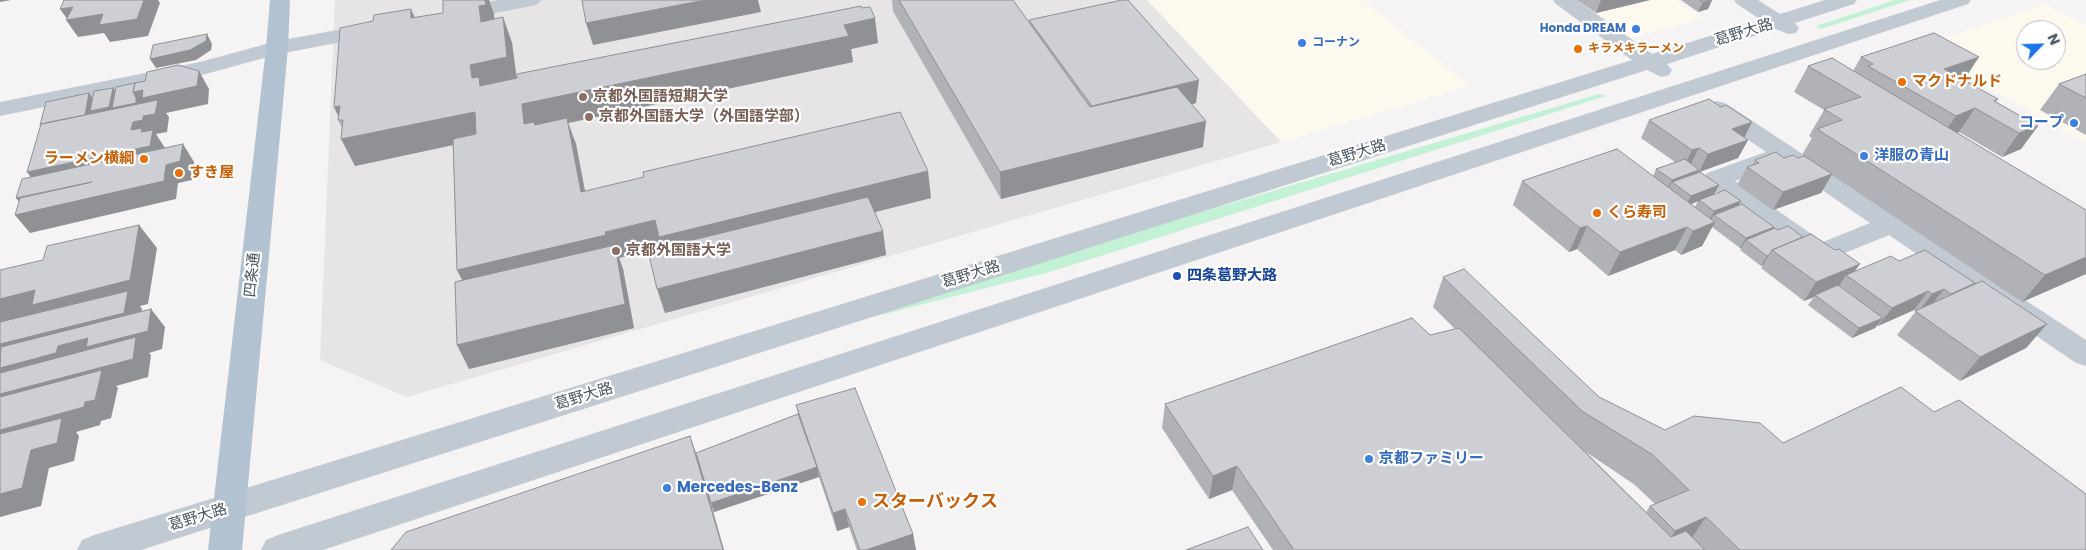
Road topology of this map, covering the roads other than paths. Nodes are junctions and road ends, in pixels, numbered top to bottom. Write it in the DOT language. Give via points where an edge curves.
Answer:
graph roads {
  1 [pos="280,0"];
  2 [pos="531,0"];
  3 [pos="1562,0"];
  4 [pos="1744,0"];
  5 [pos="1847,0"];
  6 [pos="1961,0"];
  7 [pos="1820,3"];
  8 [pos="434,18"];
  9 [pos="1779,22"];
  10 [pos="396,26"];
  11 [pos="1819,47"];
  12 [pos="277,48"];
  13 [pos="1650,62"];
  14 [pos="1690,89"];
  15 [pos="0,109"];
  16 [pos="1786,154"];
  17 [pos="1890,225"];
  18 [pos="2086,355"];
  19 [pos="230,508"];
  20 [pos="94,550"];
  21 [pos="225,550"];
  22 [pos="278,550"];
  1 -- 12 [label="main road, 四条通"];
  2 -- 8 [label="street"];
  3 -- 13 [label="street"];
  4 -- 9 [label="street"];
  5 -- 7 [label="street, 葛野大路"];
  6 -- 11 [label="street"];
  7 -- 9 [label="street, 葛野大路"];
  9 -- 11 [label="street"];
  9 -- 13 [label="street, 葛野大路"];
  10 -- 12 [label="street"];
  11 -- 14 [label="street"];
  12 -- 15 [label="street" via="202,68"];
  12 -- 19 [label="main road, 四条通"];
  13 -- 14 [label="street"];
  13 -- 19 [label="street, 葛野大路"];
  14 -- 16 [label="street"];
  14 -- 22 [label="street"];
  16 -- 17 [label="street"];
  16 -- 17 [label="street" via="1716,179 1820,253"];
  17 -- 18 [label="street"];
  19 -- 20 [label="street, 葛野大路"];
  19 -- 21 [label="main road, 四条通"];
}
